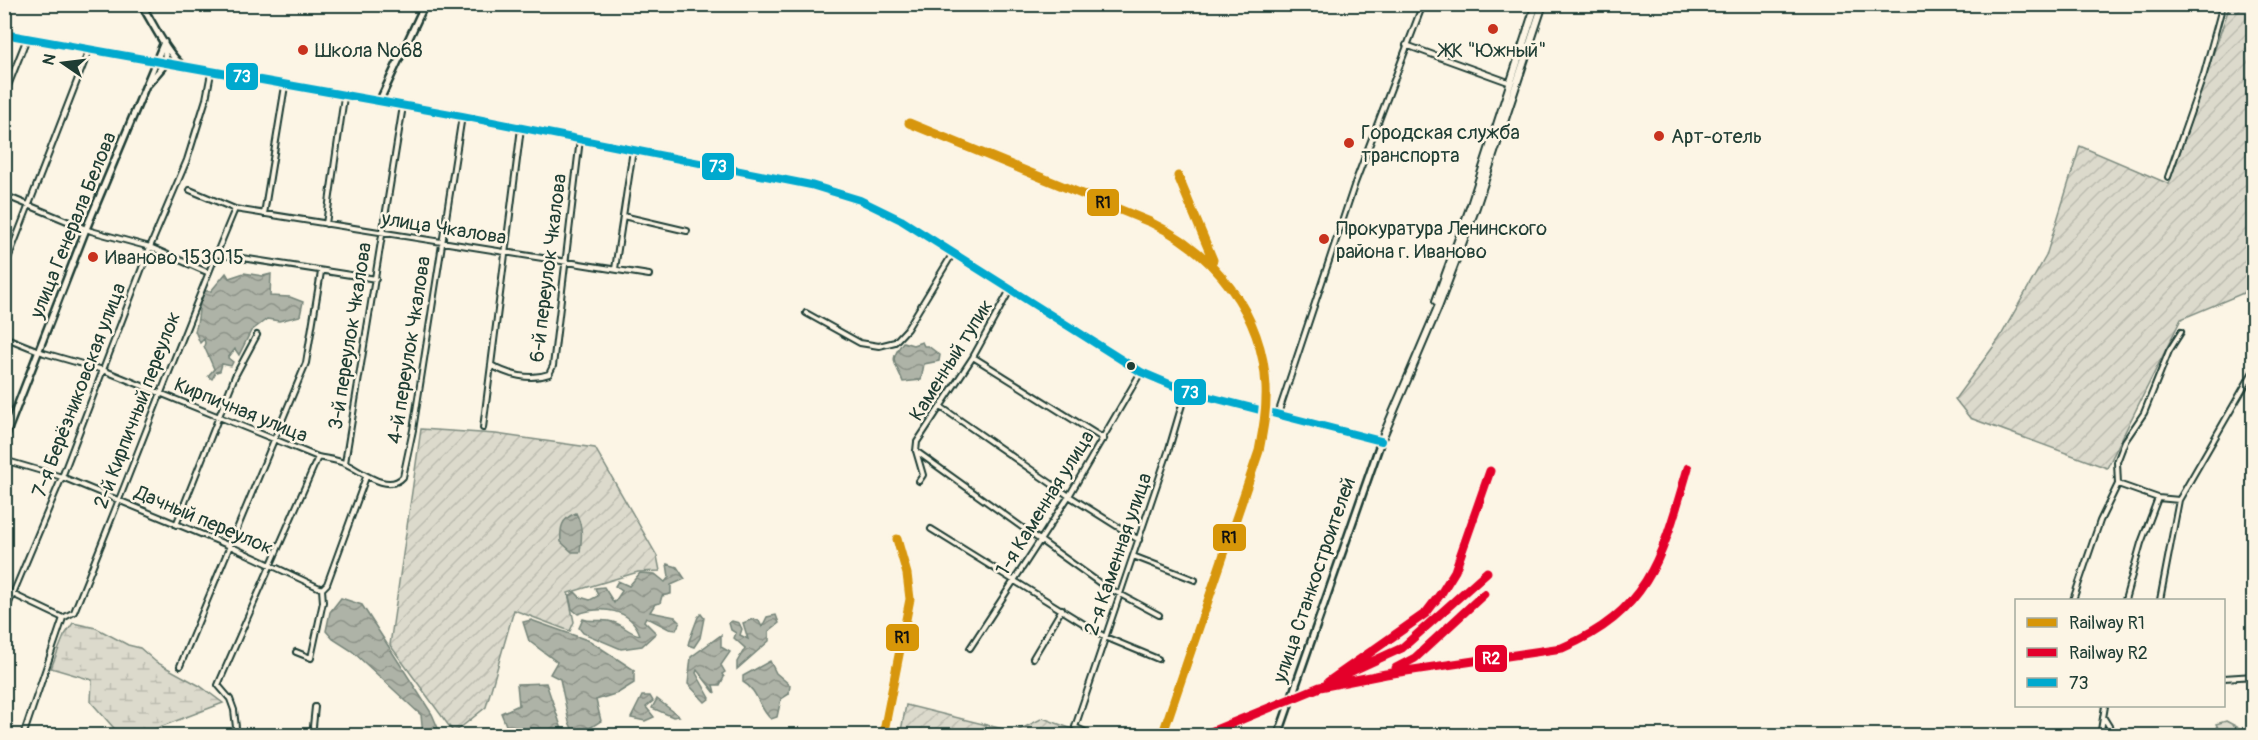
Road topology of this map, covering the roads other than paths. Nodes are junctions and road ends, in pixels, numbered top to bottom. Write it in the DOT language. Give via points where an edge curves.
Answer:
graph roads {
  1 [pos="141,4"];
  2 [pos="425,4"];
  3 [pos="1423,4"];
  4 [pos="1536,4"];
  5 [pos="1543,4"];
  6 [pos="2223,4"];
  7 [pos="4,34"];
  8 [pos="27,38"];
  9 [pos="164,42"];
  10 [pos="1406,45"];
  11 [pos="88,50"];
  12 [pos="156,61"];
  13 [pos="166,63"];
  14 [pos="185,67"];
  15 [pos="211,73"];
  16 [pos="1511,83"];
  17 [pos="285,86"];
  18 [pos="144,88"];
  19 [pos="4,96"];
  20 [pos="344,97"];
  21 [pos="379,102"];
  22 [pos="403,106"];
  23 [pos="462,116"];
  24 [pos="521,128"];
  25 [pos="580,140"];
  26 [pos="633,150"];
  27 [pos="2168,177"];
  28 [pos="190,190"];
  29 [pos="4,195"];
  30 [pos="29,204"];
  31 [pos="235,209"];
  32 [pos="264,214"];
  33 [pos="622,216"];
  34 [pos="326,225"];
  35 [pos="86,229"];
  36 [pos="687,231"];
  37 [pos="382,233"];
  38 [pos="442,243"];
  39 [pos="150,247"];
  40 [pos="953,252"];
  41 [pos="505,253"];
  42 [pos="216,254"];
  43 [pos="564,262"];
  44 [pos="4,269"];
  45 [pos="615,269"];
  46 [pos="207,272"];
  47 [pos="321,272"];
  48 [pos="648,275"];
  49 [pos="2250,278"];
  50 [pos="376,279"];
  51 [pos="2253,284"];
  52 [pos="1011,289"];
  53 [pos="806,313"];
  54 [pos="2181,332"];
  55 [pos="257,335"];
  56 [pos="4,337"];
  57 [pos="39,351"];
  58 [pos="973,357"];
  59 [pos="490,365"];
  60 [pos="103,370"];
  61 [pos="2253,370"];
  62 [pos="1141,372"];
  63 [pos="1186,391"];
  64 [pos="162,395"];
  65 [pos="941,407"];
  66 [pos="1278,414"];
  67 [pos="219,415"];
  68 [pos="483,428"];
  69 [pos="276,439"];
  70 [pos="1104,439"];
  71 [pos="4,440"];
  72 [pos="1380,441"];
  73 [pos="916,451"];
  74 [pos="318,457"];
  75 [pos="4,460"];
  76 [pos="345,463"];
  77 [pos="62,477"];
  78 [pos="366,477"];
  79 [pos="399,481"];
  80 [pos="919,481"];
  81 [pos="2118,484"];
  82 [pos="1069,495"];
  83 [pos="2158,498"];
  84 [pos="118,500"];
  85 [pos="2179,500"];
  86 [pos="176,525"];
  87 [pos="931,529"];
  88 [pos="1040,540"];
  89 [pos="1139,540"];
  90 [pos="230,546"];
  91 [pos="1133,556"];
  92 [pos="270,563"];
  93 [pos="1016,580"];
  94 [pos="1195,580"];
  95 [pos="322,588"];
  96 [pos="4,590"];
  97 [pos="14,595"];
  98 [pos="1120,596"];
  99 [pos="2073,599"];
  100 [pos="2125,599"];
  101 [pos="2160,599"];
  102 [pos="1062,609"];
  103 [pos="4,615"];
  104 [pos="1159,615"];
  105 [pos="63,618"];
  106 [pos="1105,637"];
  107 [pos="970,648"];
  108 [pos="296,652"];
  109 [pos="1034,658"];
  110 [pos="1158,659"];
  111 [pos="180,666"];
  112 [pos="2253,676"];
  113 [pos="2225,678"];
  114 [pos="315,707"];
  115 [pos="2105,707"];
  116 [pos="2103,717"];
  117 [pos="23,735"];
  118 [pos="237,735"];
  119 [pos="312,735"];
  120 [pos="1094,735"];
  121 [pos="1278,735"];
  122 [pos="2100,735"];
  123 [pos="2115,735"];
  1 -- 9 [label="main road"];
  2 -- 21 [label="main road"];
  3 -- 10 [label="street"];
  4 -- 16 [label="main road, улица Станкостроителей"];
  5 -- 72 [label="main road, улица Станкостроителей" via="1476,207"];
  6 -- 27 [label="street" via="2204,74"];
  7 -- 8 [label="main road"];
  8 -- 11 [label="main road"];
  8 -- 19 [label="street"];
  9 -- 12 [label="main road, улица Генерала Белова"];
  9 -- 13 [label="main road"];
  9 -- 14 [label="main road" via="173,59"];
  10 -- 16 [label="street"];
  10 -- 66 [label="street" via="1343,217"];
  11 -- 12 [label="main road"];
  11 -- 30 [label="street"];
  12 -- 13 [label="main road"];
  12 -- 18 [label="main road, улица Генерала Белова"];
  13 -- 14 [label="main road"];
  13 -- 18 [label="main road, улица Генерала Белова"];
  14 -- 15 [label="main road"];
  15 -- 17 [label="main road"];
  15 -- 39 [label="street, 7-я Берёзниковская улица" via="192,145"];
  16 -- 72 [label="main road, улица Станкостроителей" via="1471,205"];
  17 -- 20 [label="main road"];
  17 -- 32 [label="street"];
  18 -- 35 [label="main road, улица Генерала Белова"];
  20 -- 21 [label="main road"];
  20 -- 34 [label="street"];
  21 -- 22 [label="main road"];
  22 -- 23 [label="main road"];
  22 -- 37 [label="street, 3-й переулок Чкалова"];
  23 -- 24 [label="main road"];
  23 -- 38 [label="street, 4-й переулок Чкалова"];
  24 -- 25 [label="main road"];
  24 -- 41 [label="street"];
  25 -- 26 [label="main road"];
  25 -- 43 [label="street, 6-й переулок Чкалова"];
  26 -- 33 [label="street"];
  26 -- 40 [label="main road" via="811,184 860,200"];
  28 -- 31 [label="street, улица Чкалова"];
  29 -- 30 [label="street"];
  30 -- 35 [label="street"];
  30 -- 44 [label="street"];
  31 -- 32 [label="street, улица Чкалова"];
  31 -- 42 [label="street, 2-й Кирпичный переулок"];
  32 -- 34 [label="street, улица Чкалова"];
  33 -- 36 [label="street"];
  33 -- 45 [label="street"];
  34 -- 37 [label="street, улица Чкалова"];
  35 -- 39 [label="street"];
  35 -- 57 [label="main road, улица Генерала Белова"];
  37 -- 38 [label="street, улица Чкалова"];
  37 -- 50 [label="street, 3-й переулок Чкалова"];
  38 -- 41 [label="street, улица Чкалова"];
  38 -- 79 [label="street, 4-й переулок Чкалова" via="413,430"];
  39 -- 46 [label="street"];
  39 -- 60 [label="street, 7-я Берёзниковская улица"];
  40 -- 52 [label="main road"];
  40 -- 53 [label="street" via="907,329 895,342 879,346 860,343"];
  41 -- 43 [label="street, улица Чкалова"];
  41 -- 59 [label="street"];
  42 -- 46 [label="street, 2-й Кирпичный переулок"];
  42 -- 47 [label="street"];
  43 -- 45 [label="street, улица Чкалова"];
  43 -- 59 [label="street, 6-й переулок Чкалова" via="549,374 540,378 506,374"];
  45 -- 48 [label="street, улица Чкалова"];
  46 -- 64 [label="street, 2-й Кирпичный переулок"];
  47 -- 50 [label="street"];
  47 -- 69 [label="street" via="306,363"];
  49 -- 51 [label="street"];
  50 -- 76 [label="street, 3-й переулок Чкалова"];
  52 -- 58 [label="street, Каменный тупик"];
  52 -- 62 [label="main road"];
  54 -- 81 [label="street" via="2169,351 2144,413 2125,441 2117,462"];
  55 -- 67 [label="street"];
  56 -- 57 [label="street, Кирпичная улица"];
  57 -- 60 [label="street, Кирпичная улица"];
  57 -- 71 [label="main road, улица Генерала Белова"];
  58 -- 65 [label="street, Каменный тупик"];
  58 -- 70 [label="street"];
  59 -- 68 [label="street"];
  60 -- 64 [label="street, Кирпичная улица"];
  60 -- 77 [label="street, 7-я Берёзниковская улица"];
  61 -- 85 [label="street"];
  62 -- 63 [label="main road"];
  62 -- 70 [label="street, 1-я Каменная улица"];
  63 -- 66 [label="main road"];
  63 -- 89 [label="street, 2-я Каменная улица"];
  64 -- 67 [label="street, Кирпичная улица"];
  64 -- 84 [label="street, 2-й Кирпичный переулок"];
  65 -- 73 [label="street, Каменный тупик" via="917,442"];
  65 -- 82 [label="street"];
  66 -- 72 [label="main road"];
  67 -- 69 [label="street, Кирпичная улица"];
  67 -- 86 [label="street"];
  69 -- 74 [label="street, Кирпичная улица"];
  69 -- 90 [label="street"];
  70 -- 82 [label="street, 1-я Каменная улица"];
  72 -- 121 [label="main road, улица Станкостроителей"];
  73 -- 80 [label="street, Каменный тупик" via="923,475"];
  73 -- 88 [label="street"];
  74 -- 76 [label="street, Кирпичная улица"];
  74 -- 92 [label="street"];
  75 -- 77 [label="street, Дачный переулок"];
  76 -- 78 [label="street, Кирпичная улица"];
  77 -- 84 [label="street, Дачный переулок"];
  77 -- 97 [label="street, 7-я Берёзниковская улица"];
  78 -- 79 [label="street, Кирпичная улица" via="389,483"];
  78 -- 95 [label="street" via="327,584"];
  81 -- 83 [label="street"];
  81 -- 99 [label="street" via="2100,521"];
  82 -- 88 [label="street, 1-я Каменная улица"];
  82 -- 89 [label="street"];
  83 -- 85 [label="street"];
  83 -- 100 [label="street"];
  84 -- 86 [label="street, Дачный переулок"];
  84 -- 105 [label="street, 2-й Кирпичный переулок" via="74,612"];
  85 -- 101 [label="street"];
  86 -- 90 [label="street, Дачный переулок"];
  87 -- 93 [label="street"];
  88 -- 93 [label="street, 1-я Каменная улица"];
  88 -- 98 [label="street"];
  89 -- 91 [label="street, 2-я Каменная улица"];
  90 -- 92 [label="street, Дачный переулок"];
  90 -- 111 [label="street"];
  91 -- 94 [label="street"];
  91 -- 98 [label="street, 2-я Каменная улица"];
  92 -- 95 [label="street, Дачный переулок"];
  92 -- 118 [label="street" via="218,687 230,699"];
  93 -- 102 [label="street"];
  93 -- 107 [label="street, 1-я Каменная улица"];
  95 -- 108 [label="street" via="323,602 311,658"];
  96 -- 97 [label="street"];
  97 -- 103 [label="street, 7-я Берёзниковская улица"];
  97 -- 105 [label="street"];
  98 -- 104 [label="street"];
  98 -- 106 [label="street, 2-я Каменная улица"];
  102 -- 106 [label="street"];
  102 -- 109 [label="street"];
  105 -- 117 [label="street, 2-й Кирпичный переулок"];
  106 -- 110 [label="street"];
  106 -- 120 [label="street, 2-я Каменная улица" via="1075,727"];
  112 -- 113 [label="street"];
  114 -- 119 [label="street"];
  115 -- 116 [label="street"];
  116 -- 122 [label="street"];
  116 -- 123 [label="street"];
}
